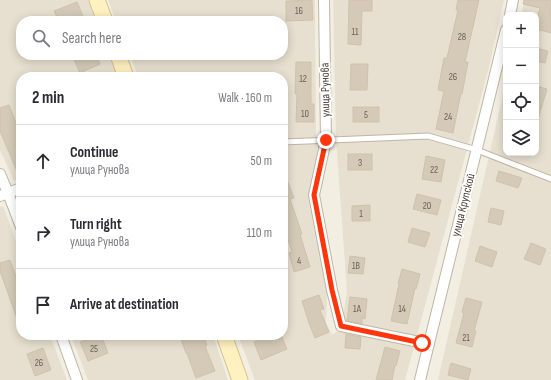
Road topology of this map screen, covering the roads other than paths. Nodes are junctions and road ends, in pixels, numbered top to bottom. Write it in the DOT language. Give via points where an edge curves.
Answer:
graph roads {
  1 [pos="96,0"];
  2 [pos="324,0"];
  3 [pos="513,0"];
  4 [pos="511,12"];
  5 [pos="103,16"];
  6 [pos="503,42"];
  7 [pos="120,60"];
  8 [pos="124,72"];
  9 [pos="326,140"];
  10 [pos="288,142"];
  11 [pos="477,150"];
  12 [pos="0,174"];
  13 [pos="551,179"];
  14 [pos="16,190"];
  15 [pos="4,195"];
  16 [pos="16,218"];
  17 [pos="63,340"];
  18 [pos="226,340"];
  19 [pos="429,344"];
  20 [pos="77,380"];
  21 [pos="240,380"];
  22 [pos="420,380"];
  1 -- 5 [label="main road"];
  2 -- 9 [label="street, улица Рунова"];
  3 -- 4 [label="street"];
  6 -- 11 [label="street, улица Крупской"];
  7 -- 8 [label="main road"];
  9 -- 10 [label="lane"];
  9 -- 11 [label="lane" via="428,136"];
  9 -- 19 [label="street, улица Рунова" via="314,195 341,326"];
  11 -- 13 [label="lane"];
  11 -- 19 [label="street, улица Крупской"];
  12 -- 15 [label="street"];
  14 -- 15 [label="street"];
  15 -- 16 [label="street"];
  17 -- 20 [label="street"];
  18 -- 21 [label="main road"];
  19 -- 22 [label="street, улица Крупской"];
}
